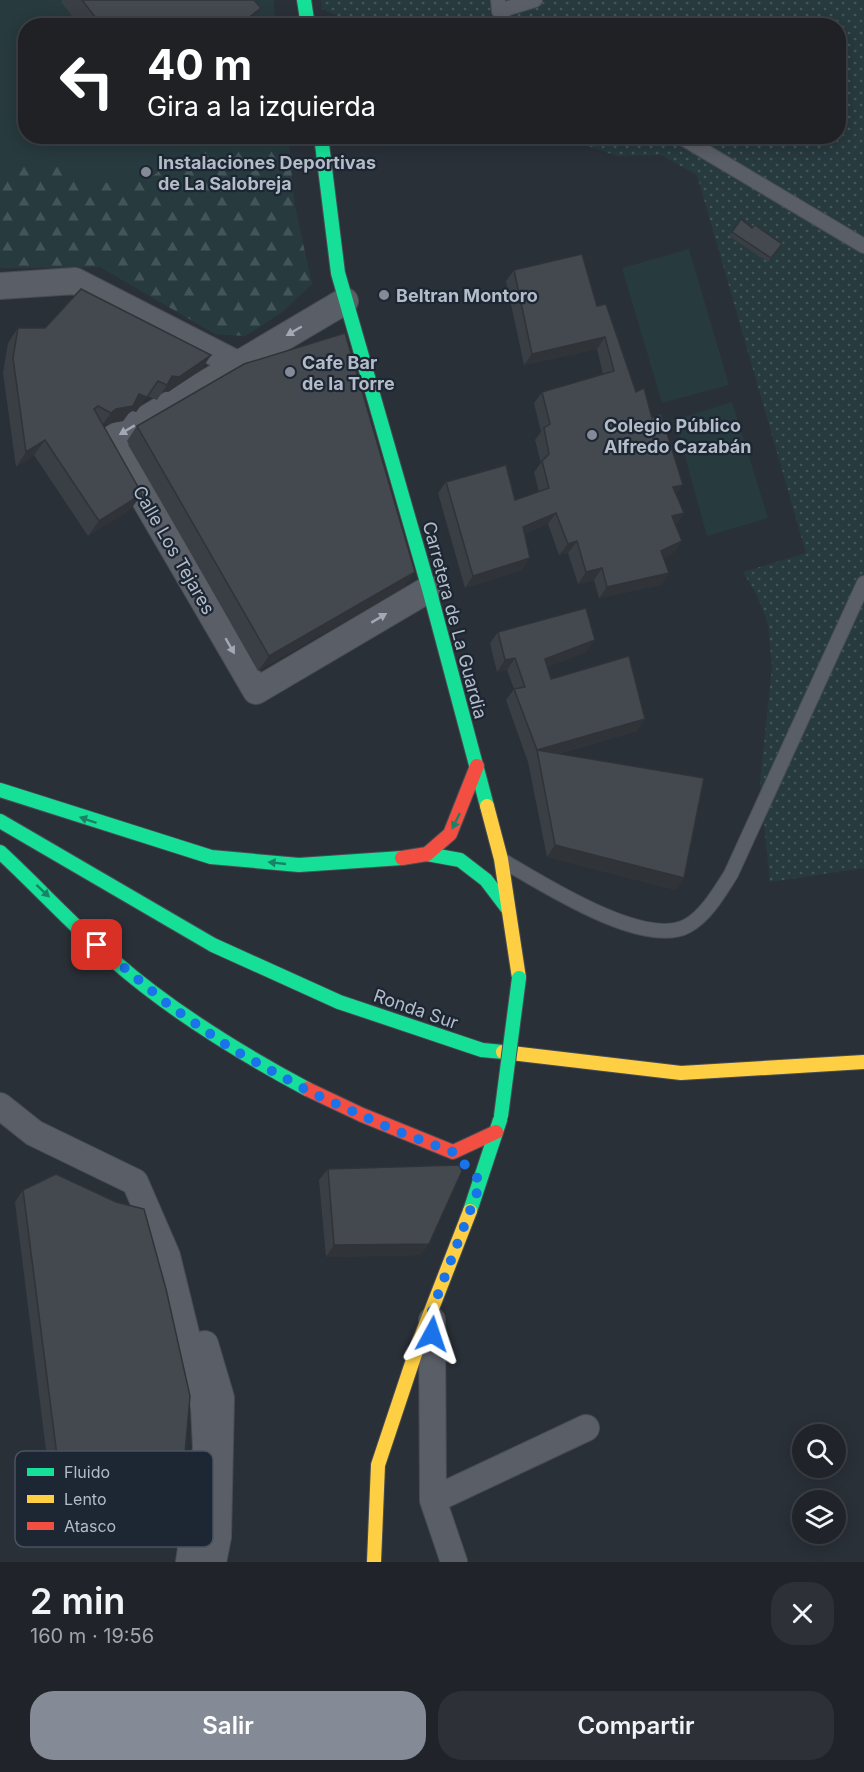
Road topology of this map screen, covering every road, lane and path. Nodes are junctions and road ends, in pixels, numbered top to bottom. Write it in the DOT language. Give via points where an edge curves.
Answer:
graph roads {
  1 [pos="304,0"];
  2 [pos="535,0"];
  3 [pos="499,5"];
  4 [pos="307,18"];
  5 [pos="322,144"];
  6 [pos="692,144"];
  7 [pos="864,246"];
  8 [pos="0,286"];
  9 [pos="345,302"];
  10 [pos="237,364"];
  11 [pos="864,583"];
  12 [pos="429,589"];
  13 [pos="477,766"];
  14 [pos="0,790"];
  15 [pos="0,821"];
  16 [pos="0,852"];
  17 [pos="427,854"];
  18 [pos="501,859"];
  19 [pos="510,910"];
  20 [pos="864,1062"];
  21 [pos="0,1106"];
  22 [pos="496,1132"];
  23 [pos="453,1152"];
  24 [pos="481,1182"];
  25 [pos="166,1256"];
  26 [pos="432,1310"];
  27 [pos="586,1428"];
  28 [pos="206,1451"];
  29 [pos="432,1500"];
  30 [pos="191,1547"];
  31 [pos="189,1562"];
  32 [pos="213,1562"];
  33 [pos="374,1562"];
  34 [pos="454,1562"];
  1 -- 4 [label="main road"];
  2 -- 3 [label="lane"];
  5 -- 9 [label="main road, Carretera de La Guardia"];
  6 -- 7 [label="lane"];
  8 -- 10 [label="street" via="75,281"];
  9 -- 10 [label="street, Calle Los Tejares, one-way"];
  9 -- 12 [label="main road, Carretera de La Guardia"];
  10 -- 12 [label="street, Calle Los Tejares, one-way" via="110,440 256,691"];
  11 -- 18 [label="lane" via="731,874 702,914 687,926 665,932 634,927 560,894"];
  12 -- 13 [label="main road, Carretera de La Guardia"];
  13 -- 17 [label="main road, one-way" via="450,834"];
  13 -- 18 [label="main road, Carretera de La Guardia"];
  17 -- 14 [label="main road, one-way" via="382,861 298,865 211,857"];
  15 -- 20 [label="main road, Ronda Sur" via="213,945 339,1002 482,1050 681,1072"];
  16 -- 23 [label="main road, one-way" via="113,960 232,1049 312,1093"];
  17 -- 19 [label="main road" via="460,860 486,880"];
  18 -- 19 [label="main road, Carretera de La Guardia"];
  19 -- 22 [label="main road, Carretera de La Guardia, bridge" via="519,978"];
  21 -- 25 [label="street" via="34,1133 135,1182"];
  22 -- 23 [label="main road"];
  22 -- 24 [label="main road, Carretera de La Guardia"];
  23 -- 24 [label="main road"];
  24 -- 26 [label="main road, Carretera de La Guardia"];
  25 -- 28 [label="street" via="204,1407"];
  25 -- 32 [label="street" via="201,1332 221,1398 218,1537"];
  26 -- 29 [label="street"];
  26 -- 33 [label="main road, Carretera de La Guardia" via="378,1465"];
  27 -- 29 [label="street"];
  29 -- 34 [label="street"];
  30 -- 31 [label="street"];
}
